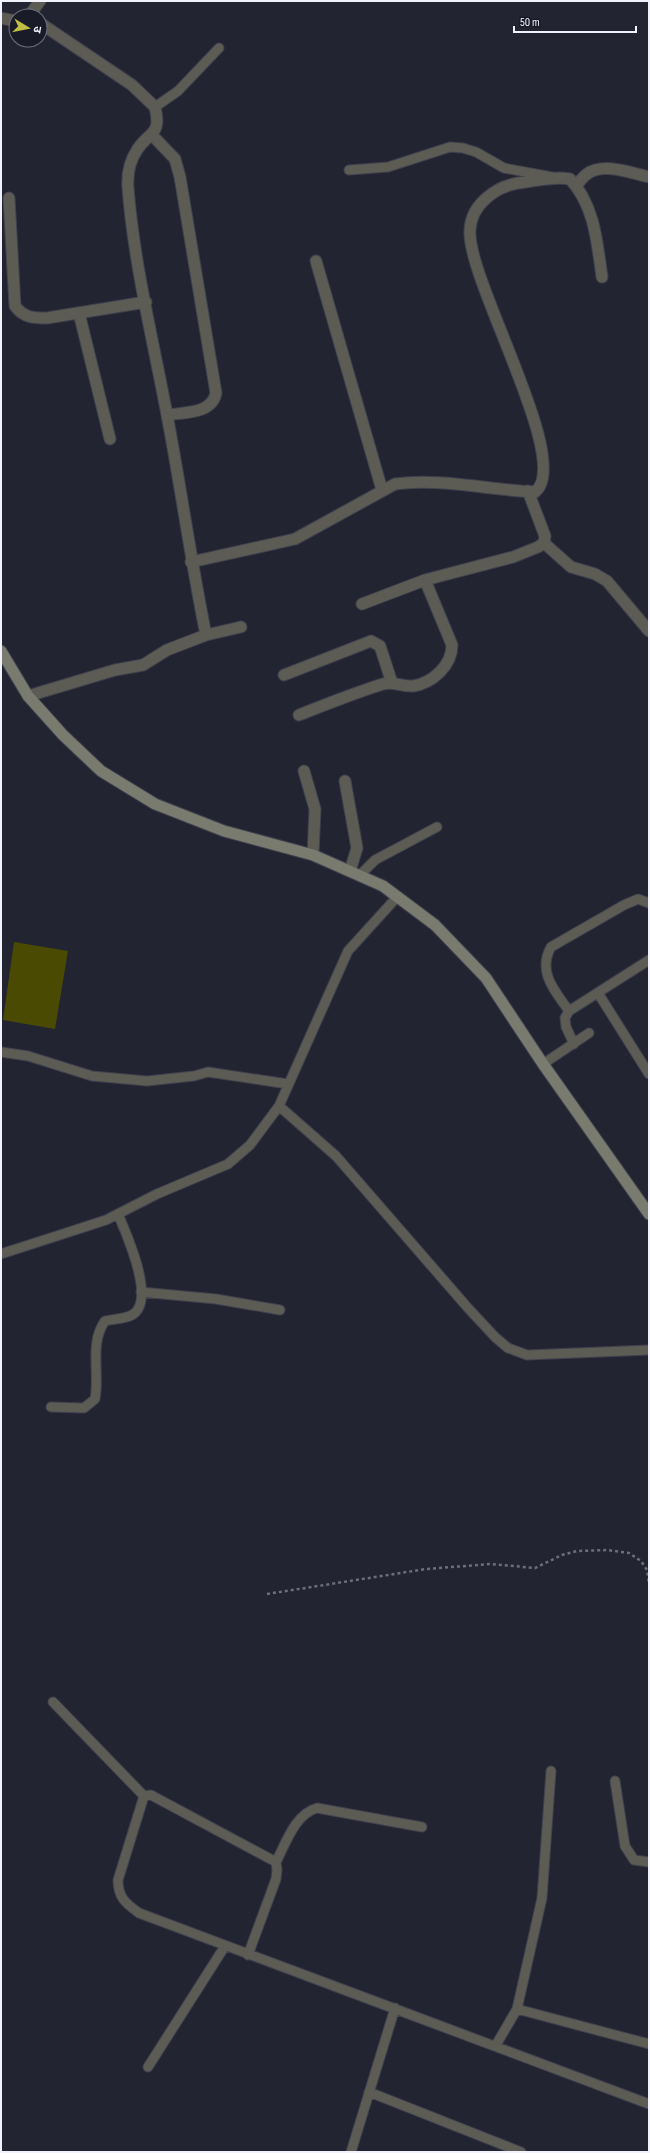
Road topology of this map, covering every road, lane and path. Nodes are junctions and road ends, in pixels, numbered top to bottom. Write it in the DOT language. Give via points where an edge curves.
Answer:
graph roads {
  1 [pos="48,28"];
  2 [pos="219,48"];
  3 [pos="155,107"];
  4 [pos="152,135"];
  5 [pos="349,170"];
  6 [pos="649,177"];
  7 [pos="556,178"];
  8 [pos="576,186"];
  9 [pos="9,198"];
  10 [pos="316,261"];
  11 [pos="602,277"];
  12 [pos="146,302"];
  13 [pos="79,312"];
  14 [pos="168,416"];
  15 [pos="110,439"];
  16 [pos="382,490"];
  17 [pos="528,491"];
  18 [pos="544,543"];
  19 [pos="191,562"];
  20 [pos="425,580"];
  21 [pos="362,604"];
  22 [pos="241,627"];
  23 [pos="649,631"];
  24 [pos="206,635"];
  25 [pos="1,651"];
  26 [pos="284,675"];
  27 [pos="392,683"];
  28 [pos="28,696"];
  29 [pos="299,715"];
  30 [pos="304,771"];
  31 [pos="345,781"];
  32 [pos="437,827"];
  33 [pos="313,855"];
  34 [pos="355,873"];
  35 [pos="397,897"];
  36 [pos="649,903"];
  37 [pos="649,960"];
  38 [pos="598,992"];
  39 [pos="569,1010"];
  40 [pos="589,1033"];
  41 [pos="574,1044"];
  42 [pos="1,1052"];
  43 [pos="543,1064"];
  44 [pos="649,1074"];
  45 [pos="288,1084"];
  46 [pos="279,1106"];
  47 [pos="118,1214"];
  48 [pos="649,1214"];
  49 [pos="1,1254"];
  50 [pos="141,1292"];
  51 [pos="280,1310"];
  52 [pos="649,1350"];
  53 [pos="51,1407"];
  54 [pos="649,1584"];
  55 [pos="266,1594"];
  56 [pos="53,1702"];
  57 [pos="551,1771"];
  58 [pos="616,1782"];
  59 [pos="144,1796"];
  60 [pos="422,1827"];
  61 [pos="276,1862"];
  62 [pos="649,1862"];
  63 [pos="226,1946"];
  64 [pos="248,1955"];
  65 [pos="395,2008"];
  66 [pos="517,2009"];
  67 [pos="649,2044"];
  68 [pos="496,2045"];
  69 [pos="148,2067"];
  70 [pos="369,2092"];
  71 [pos="649,2104"];
  72 [pos="351,2152"];
  73 [pos="521,2152"];
  1 -- 3 [label="street" via="132,85"];
  2 -- 3 [label="lane" via="178,91"];
  3 -- 4 [label="street" via="157,125"];
  4 -- 12 [label="street" via="137,149 130,161 128,172 133,237"];
  4 -- 14 [label="street" via="175,159 180,177 216,392 210,405"];
  5 -- 7 [label="lane" via="388,167 438,150 456,148 476,152 504,168"];
  6 -- 8 [label="street" via="608,168 587,174"];
  7 -- 8 [label="street" via="570,179"];
  7 -- 17 [label="street" via="507,185 492,192 480,204 472,218 470,229 473,252 534,416 542,446 543,477 540,488 535,492"];
  8 -- 11 [label="street" via="594,220"];
  9 -- 13 [label="street" via="15,306 25,316 32,318"];
  10 -- 16 [label="street"];
  12 -- 13 [label="street"];
  12 -- 14 [label="street"];
  13 -- 15 [label="street"];
  14 -- 19 [label="street"];
  16 -- 17 [label="street" via="395,484 410,482"];
  16 -- 19 [label="street" via="295,539"];
  17 -- 18 [label="street" via="546,536"];
  18 -- 20 [label="street" via="513,557"];
  18 -- 23 [label="street" via="571,567 595,574 606,581"];
  19 -- 24 [label="street"];
  20 -- 21 [label="street"];
  20 -- 27 [label="street" via="452,645 452,654 448,664 421,683 412,686"];
  22 -- 24 [label="street"];
  24 -- 28 [label="street" via="167,650 143,665 115,670"];
  25 -- 28 [label="main road"];
  26 -- 27 [label="street" via="371,641 380,646"];
  27 -- 29 [label="street" via="384,683"];
  28 -- 33 [label="main road" via="63,735 101,771 155,804 224,831"];
  30 -- 33 [label="street" via="315,809"];
  31 -- 34 [label="street" via="357,848"];
  32 -- 34 [label="lane"];
  33 -- 34 [label="main road"];
  34 -- 35 [label="main road" via="383,886"];
  35 -- 43 [label="main road" via="435,925 486,978"];
  35 -- 45 [label="lane" via="348,951"];
  36 -- 39 [label="lane" via="638,899 624,905 551,948 545,964 548,980"];
  37 -- 38 [label="lane"];
  38 -- 39 [label="lane"];
  38 -- 44 [label="lane"];
  39 -- 41 [label="lane" via="565,1018 566,1027"];
  40 -- 41 [label="lane"];
  41 -- 43 [label="lane"];
  42 -- 45 [label="lane" via="28,1056 92,1076 147,1081 208,1072"];
  43 -- 48 [label="main road"];
  45 -- 46 [label="lane"];
  46 -- 47 [label="lane" via="250,1146 228,1164 157,1194"];
  46 -- 52 [label="lane" via="336,1156 468,1308 508,1348 527,1355"];
  47 -- 49 [label="lane"];
  47 -- 50 [label="lane" via="135,1255"];
  50 -- 51 [label="lane" via="216,1299"];
  50 -- 53 [label="lane" via="139,1306 132,1315 105,1321 100,1327 96,1352 95,1399 84,1408"];
  54 -- 55 [label="path" via="647,1570 641,1561 629,1553 607,1550 577,1551 535,1568 491,1564 426,1569"];
  56 -- 59 [label="lane"];
  57 -- 66 [label="lane" via="542,1898"];
  58 -- 62 [label="lane" via="625,1846 634,1860"];
  59 -- 61 [label="lane" via="151,1795"];
  59 -- 63 [label="lane" via="118,1880 118,1891 124,1902 139,1913"];
  60 -- 61 [label="lane" via="317,1808 307,1811 298,1822"];
  61 -- 64 [label="lane" via="276,1879"];
  63 -- 64 [label="lane"];
  63 -- 69 [label="lane"];
  64 -- 65 [label="lane"];
  65 -- 68 [label="lane"];
  65 -- 70 [label="lane"];
  66 -- 67 [label="lane"];
  66 -- 68 [label="lane"];
  68 -- 71 [label="lane"];
  70 -- 72 [label="lane"];
  70 -- 73 [label="lane"];
}
